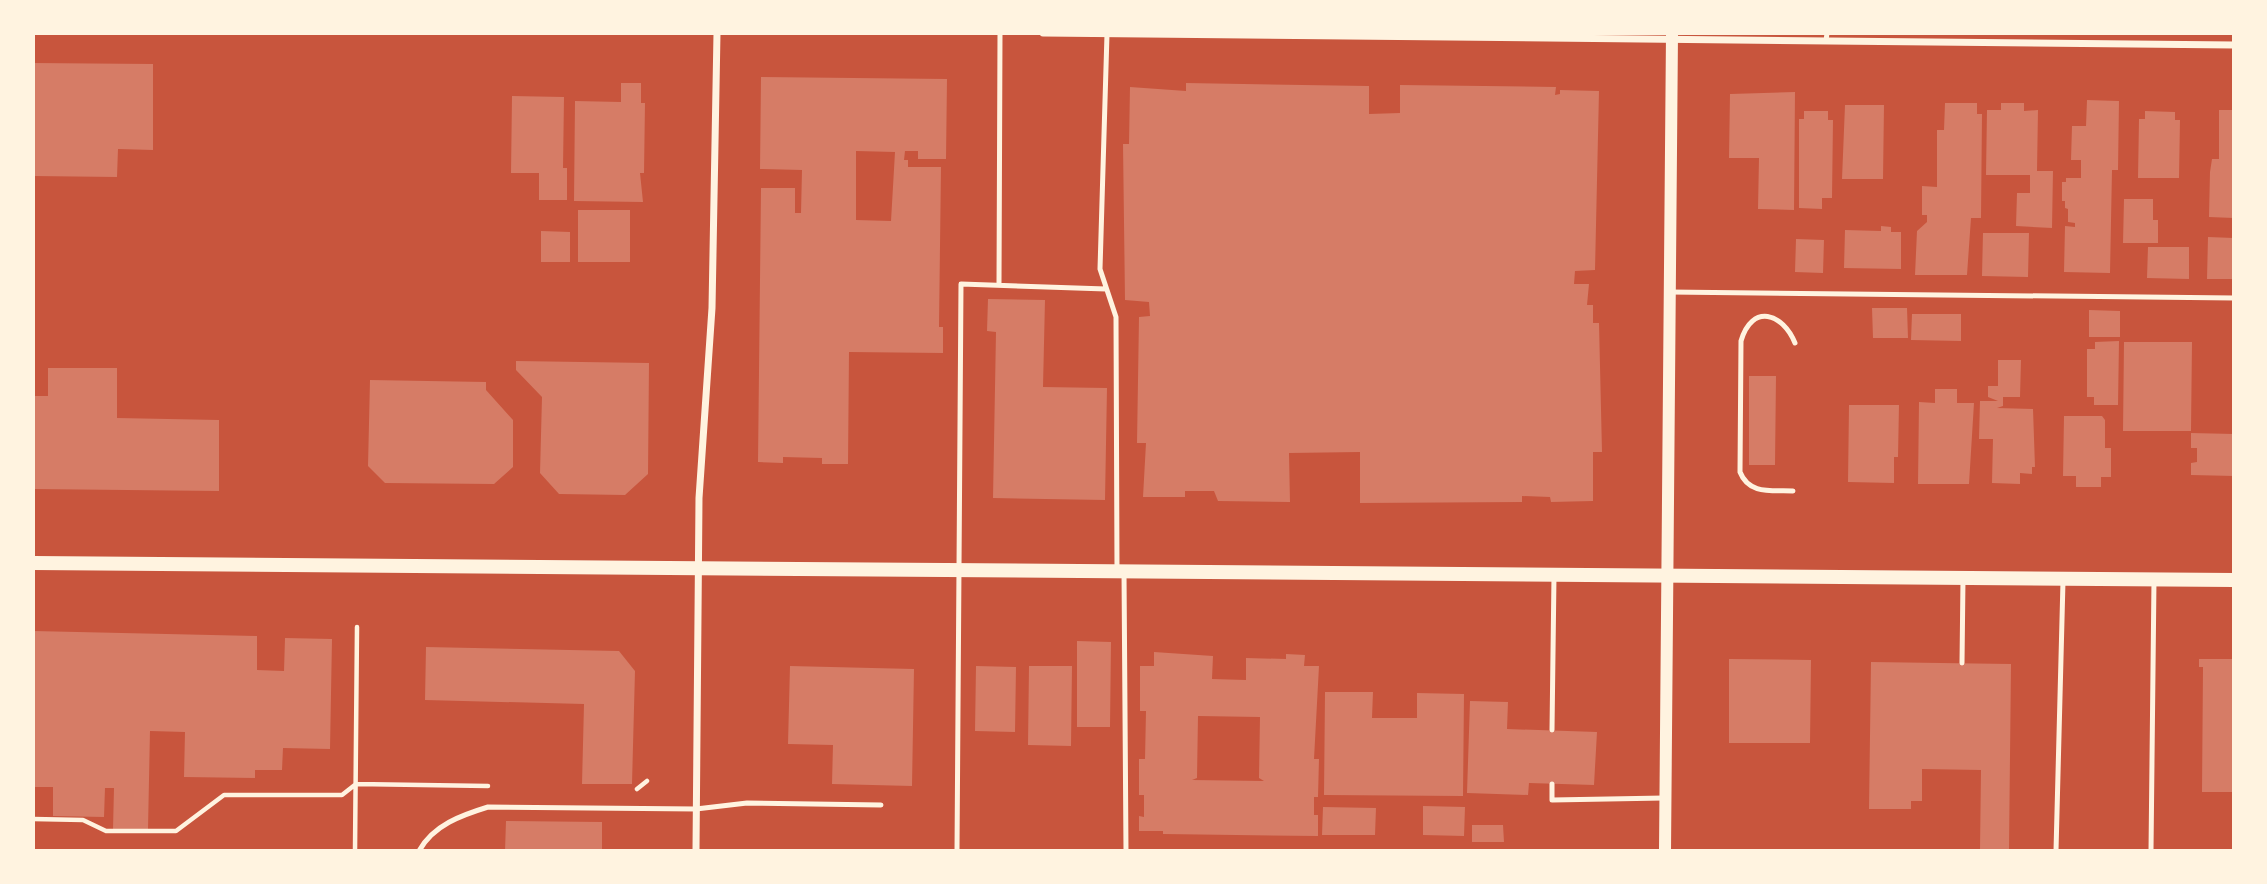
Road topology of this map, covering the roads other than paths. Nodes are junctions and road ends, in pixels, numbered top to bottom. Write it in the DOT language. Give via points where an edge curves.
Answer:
graph roads {
  1 [pos="717,33"];
  2 [pos="1000,33"];
  3 [pos="1043,33"];
  4 [pos="1085,33"];
  5 [pos="1107,34"];
  6 [pos="1403,35"];
  7 [pos="1506,36"];
  8 [pos="1672,36"];
  9 [pos="1827,37"];
  10 [pos="2234,45"];
  11 [pos="999,284"];
  12 [pos="1106,289"];
  13 [pos="1669,292"];
  14 [pos="2234,298"];
  15 [pos="1795,343"];
  16 [pos="1793,491"];
  17 [pos="33,563"];
  18 [pos="699,568"];
  19 [pos="958,571"];
  20 [pos="1121,572"];
  21 [pos="1554,576"];
  22 [pos="1666,577"];
  23 [pos="1963,579"];
  24 [pos="2063,579"];
  25 [pos="2154,580"];
  26 [pos="2234,580"];
  27 [pos="1962,663"];
  28 [pos="1552,730"];
  29 [pos="1552,784"];
  30 [pos="1664,798"];
  31 [pos="881,805"];
  32 [pos="696,809"];
  33 [pos="419,851"];
  34 [pos="696,851"];
  35 [pos="957,851"];
  36 [pos="1126,851"];
  37 [pos="1665,851"];
  38 [pos="2056,851"];
  39 [pos="2151,851"];
  1 -- 18 [label="street" via="712,308"];
  2 -- 11 [label="lane"];
  3 -- 4 [label="street"];
  4 -- 5 [label="street"];
  5 -- 6 [label="street"];
  5 -- 12 [label="lane" via="1100,269"];
  6 -- 7 [label="street"];
  7 -- 8 [label="street"];
  8 -- 9 [label="street"];
  8 -- 13 [label="street"];
  9 -- 10 [label="street"];
  11 -- 12 [label="lane"];
  11 -- 19 [label="lane" via="961,284"];
  12 -- 20 [label="lane" via="1116,317"];
  13 -- 14 [label="lane"];
  13 -- 22 [label="street"];
  15 -- 16 [label="lane" via="1783,322 1773,316 1751,322 1741,341 1740,472 1749,486 1757,489"];
  17 -- 18 [label="main road"];
  18 -- 19 [label="main road"];
  18 -- 32 [label="street"];
  19 -- 20 [label="main road"];
  19 -- 35 [label="lane"];
  20 -- 21 [label="main road"];
  20 -- 36 [label="lane"];
  21 -- 22 [label="main road"];
  21 -- 28 [label="lane"];
  22 -- 23 [label="main road"];
  22 -- 30 [label="street"];
  23 -- 24 [label="main road"];
  23 -- 27 [label="lane"];
  24 -- 25 [label="main road"];
  24 -- 38 [label="lane"];
  25 -- 26 [label="main road"];
  25 -- 39 [label="lane"];
  29 -- 30 [label="lane" via="1552,800"];
  30 -- 37 [label="street"];
  31 -- 32 [label="lane" via="747,803"];
  32 -- 33 [label="lane" via="488,807 439,828"];
  32 -- 34 [label="street"];
}
